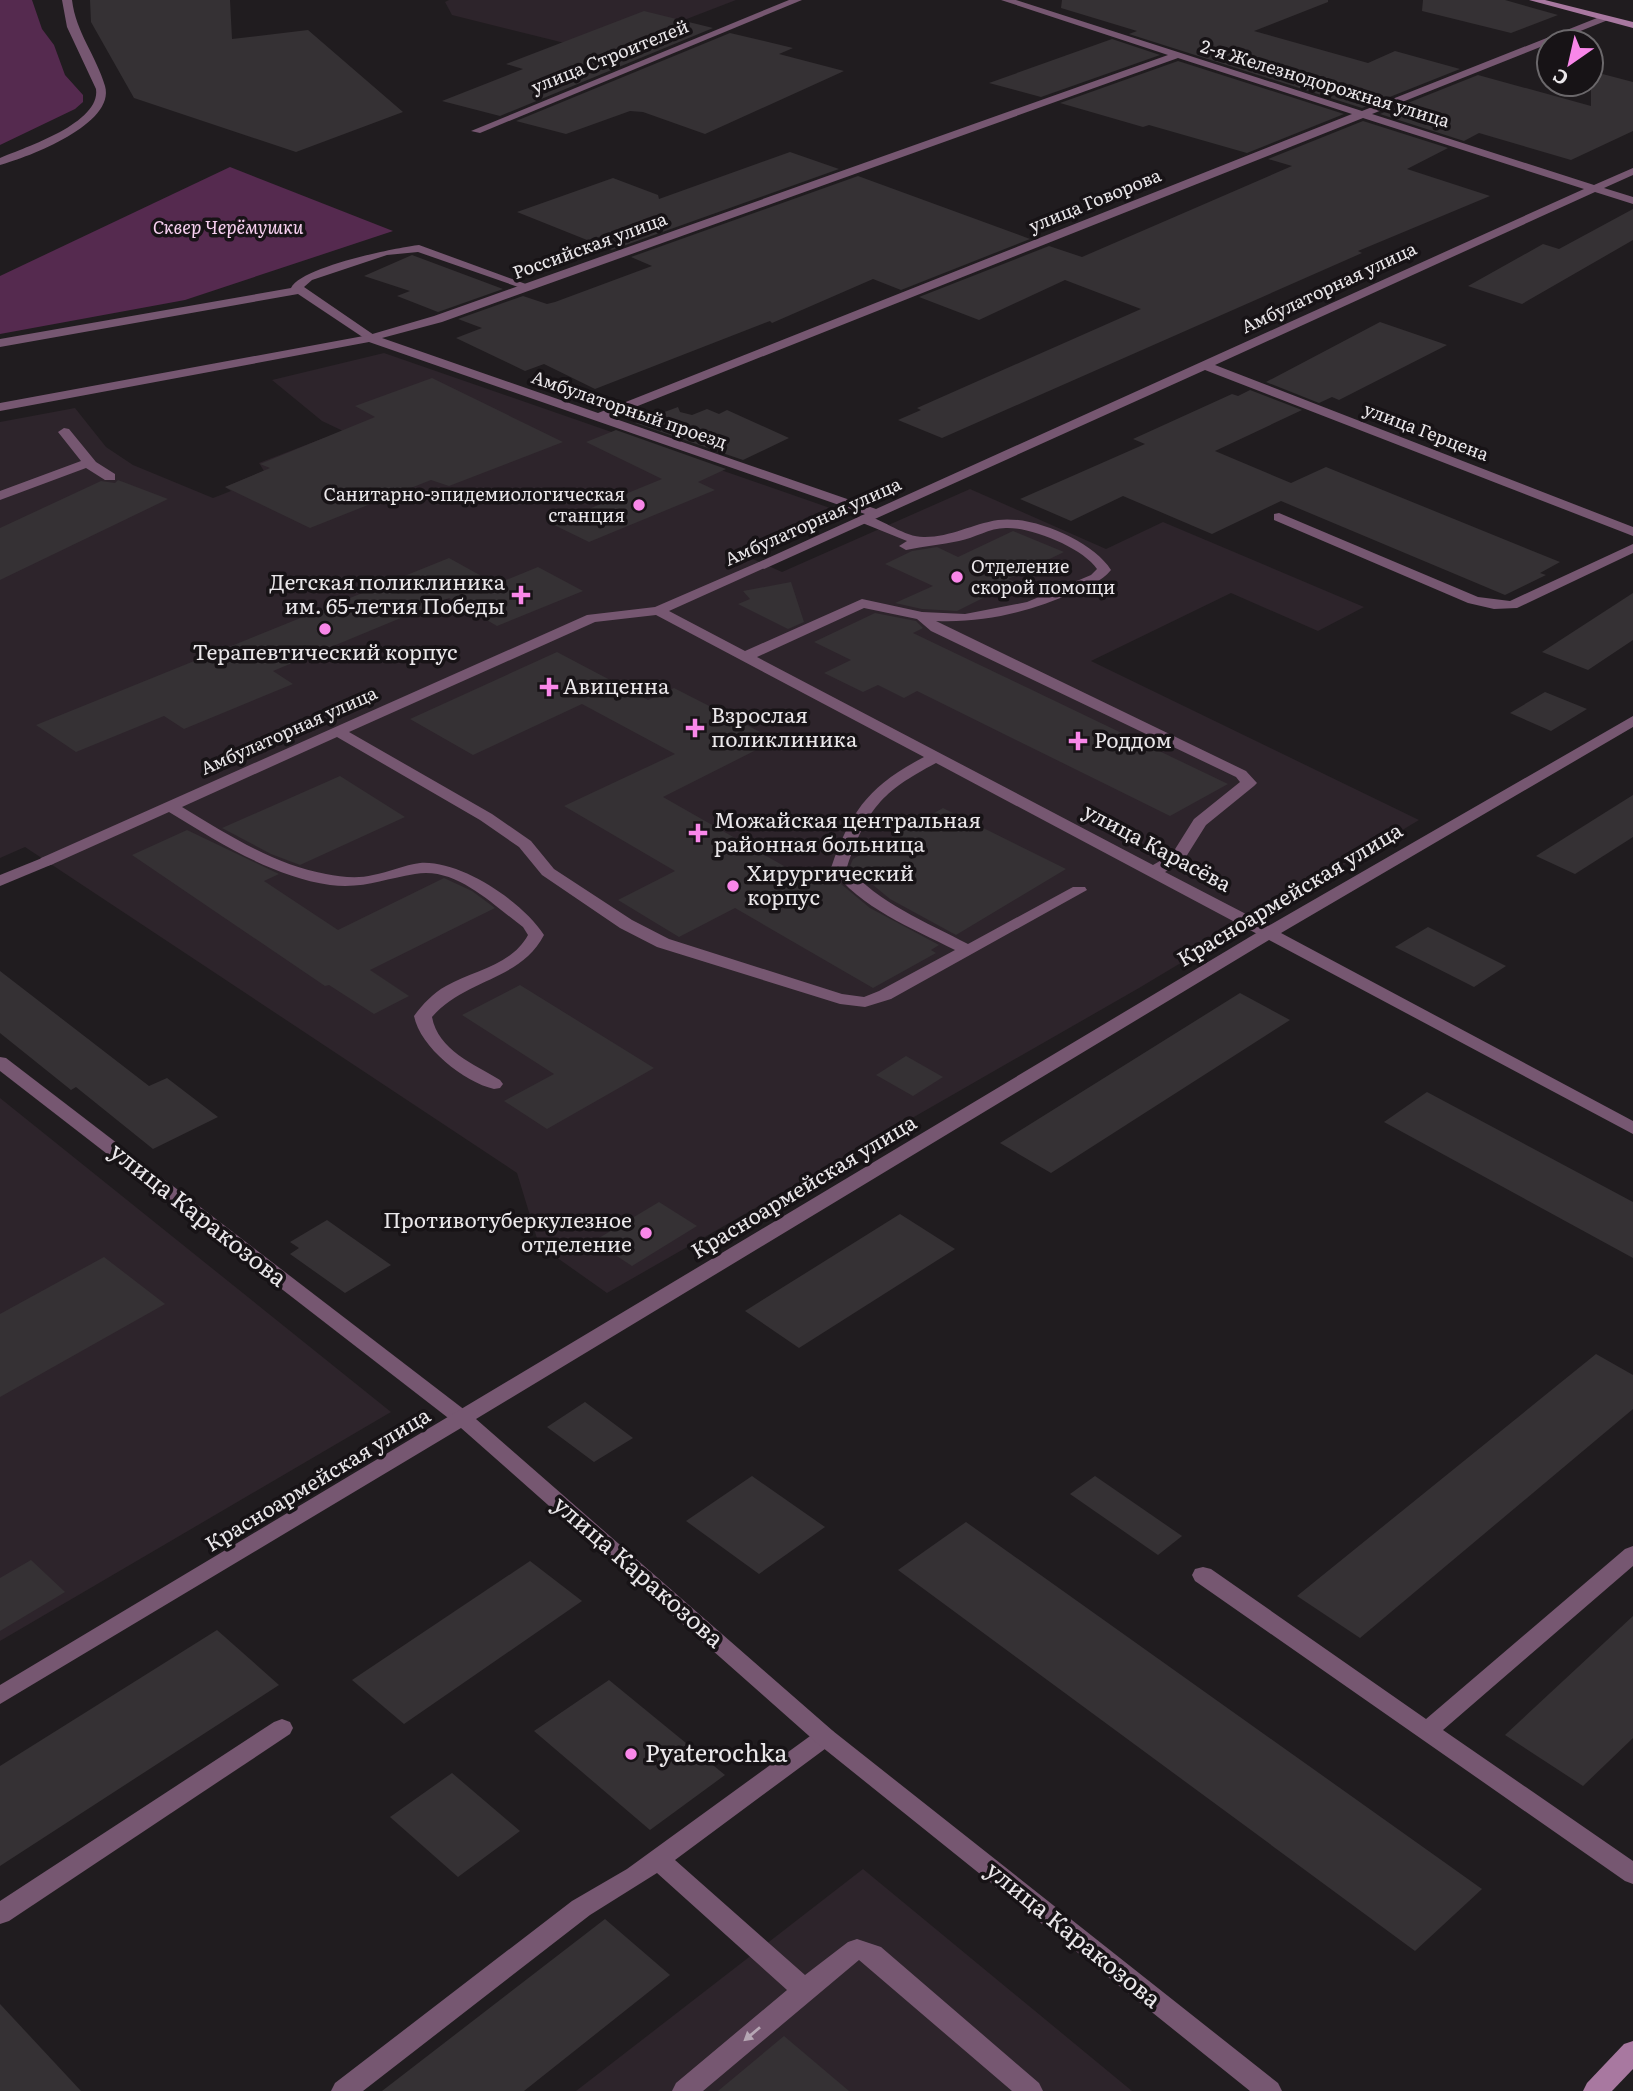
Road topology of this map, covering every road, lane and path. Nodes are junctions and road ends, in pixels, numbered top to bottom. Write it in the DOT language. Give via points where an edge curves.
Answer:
graph roads {
  1 [pos="67,0"];
  2 [pos="797,0"];
  3 [pos="1006,0"];
  4 [pos="1534,0"];
  5 [pos="1556,2"];
  6 [pos="1605,18"];
  7 [pos="1633,25"];
  8 [pos="1175,56"];
  9 [pos="1364,113"];
  10 [pos="476,131"];
  11 [pos="0,162"];
  12 [pos="1633,171"];
  13 [pos="1591,189"];
  14 [pos="1633,201"];
  15 [pos="528,287"];
  16 [pos="300,290"];
  17 [pos="370,338"];
  18 [pos="0,343"];
  19 [pos="1206,366"];
  20 [pos="0,407"];
  21 [pos="598,417"];
  22 [pos="64,432"];
  23 [pos="89,462"];
  24 [pos="110,477"];
  25 [pos="0,496"];
  26 [pos="871,517"];
  27 [pos="1279,517"];
  28 [pos="1633,532"];
  29 [pos="1633,548"];
  30 [pos="658,611"];
  31 [pos="922,615"];
  32 [pos="745,657"];
  33 [pos="1633,721"];
  34 [pos="337,731"];
  35 [pos="936,757"];
  36 [pos="170,806"];
  37 [pos="1153,872"];
  38 [pos="0,881"];
  39 [pos="1079,890"];
  40 [pos="1269,933"];
  41 [pos="969,951"];
  42 [pos="0,1062"];
  43 [pos="494,1084"];
  44 [pos="1633,1128"];
  45 [pos="463,1419"];
  46 [pos="1633,1554"];
  47 [pos="1203,1575"];
  48 [pos="0,1696"];
  49 [pos="282,1728"];
  50 [pos="1426,1732"];
  51 [pos="825,1737"];
  52 [pos="657,1858"];
  53 [pos="1633,1874"];
  54 [pos="0,1914"];
  55 [pos="804,1990"];
  56 [pos="1633,2052"];
  57 [pos="344,2091"];
  58 [pos="685,2091"];
  59 [pos="1030,2091"];
  60 [pos="1269,2091"];
  61 [pos="1596,2091"];
  1 -- 11 [label="street" via="71,26 102,97 98,110 69,131"];
  2 -- 10 [label="street, улица Строителей"];
  3 -- 8 [label="street, 2-я Железнодорожная улица"];
  4 -- 5 [label="main road"];
  5 -- 6 [label="main road"];
  6 -- 7 [label="main road"];
  6 -- 9 [label="street, улица Говорова"];
  8 -- 9 [label="street, 2-я Железнодорожная улица"];
  8 -- 15 [label="street, Российская улица"];
  9 -- 13 [label="street, 2-я Железнодорожная улица"];
  9 -- 21 [label="street, улица Говорова"];
  12 -- 13 [label="street, Амбулаторная улица"];
  13 -- 14 [label="street, 2-я Железнодорожная улица"];
  13 -- 19 [label="street, Амбулаторная улица"];
  15 -- 16 [label="street" via="419,248 385,251 308,278 296,287"];
  15 -- 17 [label="street, Российская улица"];
  16 -- 17 [label="street"];
  16 -- 18 [label="street"];
  17 -- 20 [label="street, Российская улица"];
  17 -- 21 [label="street, Амбулаторный проезд"];
  19 -- 26 [label="street, Амбулаторная улица"];
  19 -- 28 [label="street, улица Герцена"];
  21 -- 26 [label="street, Амбулаторный проезд"];
  22 -- 23 [label="street"];
  23 -- 24 [label="street"];
  23 -- 25 [label="street"];
  26 -- 30 [label="street, Амбулаторная улица"];
  26 -- 31 [label="street, Амбулаторный проезд" via="912,543 957,538 995,524 1031,527 1088,552 1104,570 1096,578 1031,606 965,618"];
  27 -- 29 [label="street" via="1494,605 1512,605"];
  30 -- 32 [label="street, улица Карасёва"];
  30 -- 34 [label="street, Амбулаторная улица" via="592,618"];
  31 -- 32 [label="street" via="862,603"];
  31 -- 37 [label="street" via="945,632 1241,774 1249,783 1242,791 1200,822 1178,857"];
  32 -- 35 [label="street, улица Карасёва"];
  33 -- 40 [label="street, Красноармейская улица"];
  34 -- 36 [label="street, Амбулаторная улица"];
  34 -- 41 [label="street" via="486,817 525,844 548,872 663,943 839,999 864,1002"];
  35 -- 37 [label="street, улица Карасёва"];
  35 -- 41 [label="street" via="894,778 872,798 855,824 839,868 848,881 873,897"];
  36 -- 38 [label="street, Амбулаторная улица"];
  36 -- 43 [label="street" via="238,845 324,879 365,881 421,868 456,874 529,924 536,935 532,948 442,996 423,1016 428,1037"];
  37 -- 40 [label="street, улица Карасёва"];
  39 -- 41 [label="street"];
  40 -- 44 [label="street, улица Карасёва"];
  40 -- 45 [label="street, Красноармейская улица"];
  42 -- 45 [label="street, улица Каракозова"];
  45 -- 48 [label="street, Красноармейская улица"];
  45 -- 51 [label="street, улица Каракозова"];
  46 -- 50 [label="street"];
  47 -- 50 [label="street"];
  49 -- 54 [label="street"];
  50 -- 53 [label="street"];
  51 -- 52 [label="street"];
  51 -- 60 [label="street, улица Каракозова"];
  52 -- 55 [label="street"];
  52 -- 57 [label="street" via="581,1908"];
  55 -- 58 [label="street, one-way"];
  55 -- 59 [label="street" via="851,1952 857,1949 872,1954"];
  56 -- 61 [label="main road"];
}
